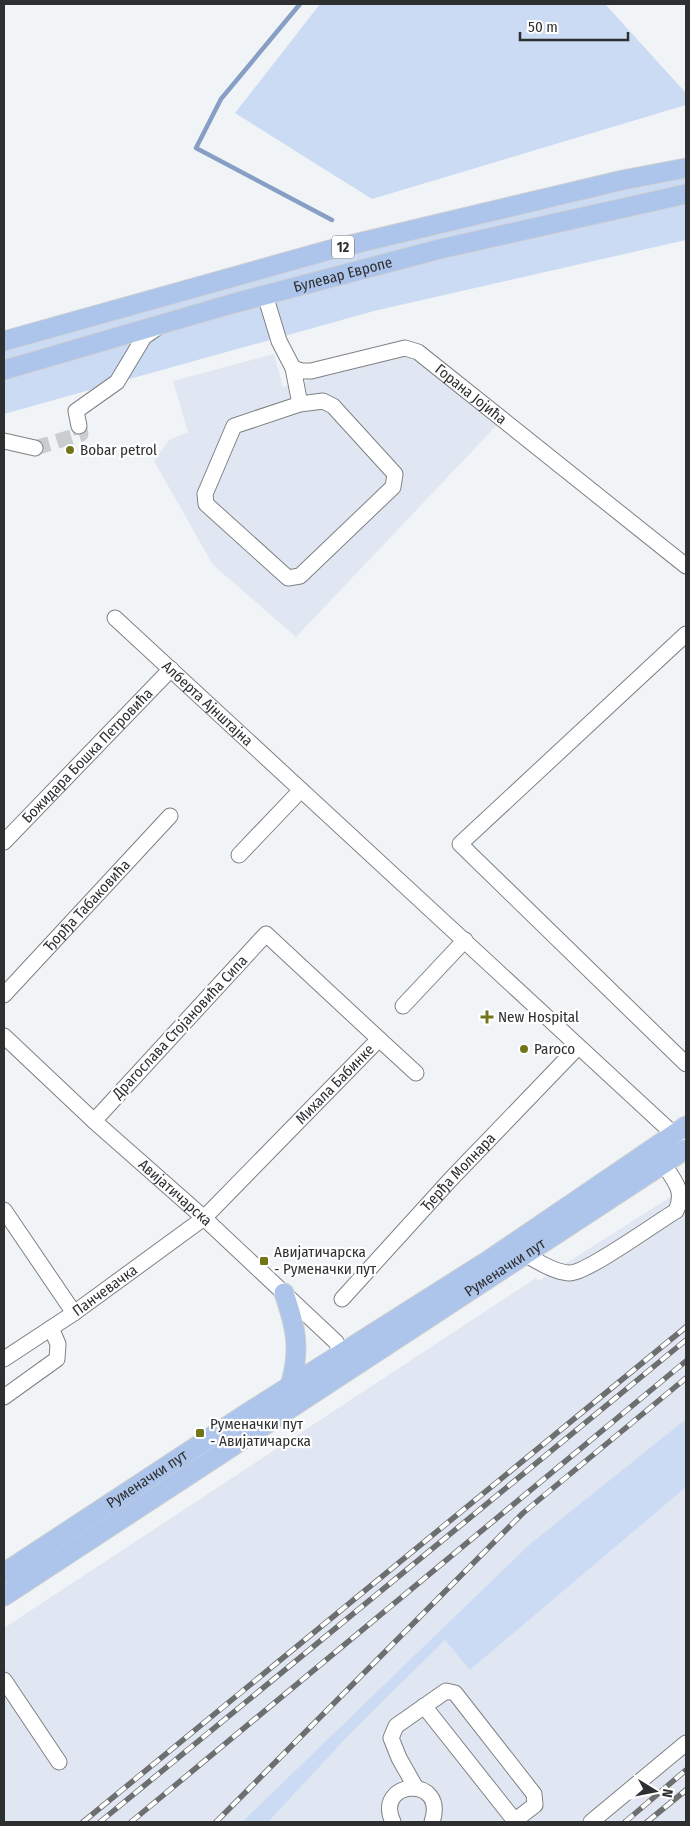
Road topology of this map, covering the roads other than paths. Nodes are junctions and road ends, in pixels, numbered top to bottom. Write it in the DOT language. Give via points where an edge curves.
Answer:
graph roads {
  1 [pos="686,168"];
  2 [pos="686,194"];
  3 [pos="266,295"];
  4 [pos="162,324"];
  5 [pos="4,342"];
  6 [pos="293,368"];
  7 [pos="4,370"];
  8 [pos="300,404"];
  9 [pos="79,426"];
  10 [pos="4,441"];
  11 [pos="35,448"];
  12 [pos="686,566"];
  13 [pos="115,618"];
  14 [pos="686,634"];
  15 [pos="171,669"];
  16 [pos="301,790"];
  17 [pos="170,816"];
  18 [pos="4,842"];
  19 [pos="239,855"];
  20 [pos="266,934"];
  21 [pos="465,940"];
  22 [pos="4,995"];
  23 [pos="403,1006"];
  24 [pos="4,1036"];
  25 [pos="380,1039"];
  26 [pos="578,1048"];
  27 [pos="686,1064"];
  28 [pos="416,1074"];
  29 [pos="94,1121"];
  30 [pos="683,1139"];
  31 [pos="664,1165"];
  32 [pos="4,1210"];
  33 [pos="204,1218"];
  34 [pos="526,1255"];
  35 [pos="284,1294"];
  36 [pos="342,1299"];
  37 [pos="74,1313"];
  38 [pos="51,1328"];
  39 [pos="342,1355"];
  40 [pos="4,1360"];
  41 [pos="290,1386"];
  42 [pos="325,1388"];
  43 [pos="4,1397"];
  44 [pos="4,1573"];
  45 [pos="4,1596"];
  46 [pos="4,1680"];
  47 [pos="424,1706"];
  48 [pos="686,1743"];
  49 [pos="59,1762"];
  50 [pos="416,1788"];
  51 [pos="393,1822"];
  52 [pos="432,1822"];
  53 [pos="514,1822"];
  54 [pos="591,1822"];
  1 -- 5 [label="main road, Булевар Европе / 12" via="333,249"];
  2 -- 3 [label="main road, Булевар Европе / 12" via="440,248"];
  3 -- 4 [label="main road, Булевар Европе / 12"];
  3 -- 6 [label="street" via="279,341"];
  4 -- 7 [label="main road, Булевар Европе / 12"];
  4 -- 9 [label="street" via="144,337 117,382 76,411"];
  6 -- 8 [label="street"];
  6 -- 12 [label="street, Горана Јојића" via="311,370 404,348 418,352"];
  8 -- 8 [label="street" via="234,426 205,494 206,504 288,578 300,576 393,487 395,474 333,406 323,401"];
  10 -- 11 [label="street"];
  13 -- 15 [label="street, Алберта Ајнштајна"];
  14 -- 27 [label="street" via="460,844"];
  15 -- 16 [label="street, Алберта Ајнштајна"];
  15 -- 18 [label="street, Божидара Бошка Петровића"];
  16 -- 19 [label="street"];
  16 -- 21 [label="street, Алберта Ајнштајна"];
  17 -- 22 [label="street, Ђорђа Табаковића"];
  20 -- 25 [label="street, Михала Бабинке"];
  20 -- 29 [label="street, Драгослава Стојановића Сипа"];
  21 -- 23 [label="street"];
  21 -- 26 [label="street, Алберта Ајнштајна"];
  24 -- 29 [label="street, Авијатичарска"];
  25 -- 28 [label="street"];
  25 -- 33 [label="street, Михала Бабинке"];
  26 -- 30 [label="street, Алберта Ајнштајна"];
  26 -- 36 [label="street, Ђерђа Молнара" via="450,1180"];
  29 -- 33 [label="street, Авијатичарска"];
  30 -- 31 [label="main road, Руменачки пут"];
  30 -- 39 [label="main road, Руменачки пут"];
  31 -- 34 [label="main road, Руменачки пут"];
  31 -- 34 [label="street" via="679,1186 681,1200 676,1211 588,1266 570,1273 550,1268"];
  32 -- 37 [label="street"];
  33 -- 35 [label="street, Авијатичарска"];
  33 -- 37 [label="street, Панчевачка"];
  34 -- 42 [label="main road, Руменачки пут"];
  35 -- 39 [label="street, Авијатичарска" via="336,1342"];
  35 -- 41 [label="main road" via="294,1321 298,1349"];
  37 -- 38 [label="street, Панчевачка"];
  38 -- 40 [label="street, Панчевачка"];
  38 -- 43 [label="street" via="58,1344 57,1360"];
  39 -- 41 [label="main road, Руменачки пут"];
  39 -- 42 [label="street, Руменачки пут" via="334,1376"];
  41 -- 44 [label="main road, Руменачки пут"];
  42 -- 45 [label="main road, Руменачки пут"];
  46 -- 49 [label="street"];
  47 -- 50 [label="street" via="396,1726 391,1738"];
  47 -- 53 [label="street"];
  47 -- 53 [label="street" via="446,1691 455,1693 534,1794 535,1806"];
  48 -- 54 [label="street"];
  50 -- 51 [label="street" via="405,1788 396,1794 390,1804"];
  50 -- 52 [label="street" via="433,1800"];
}
